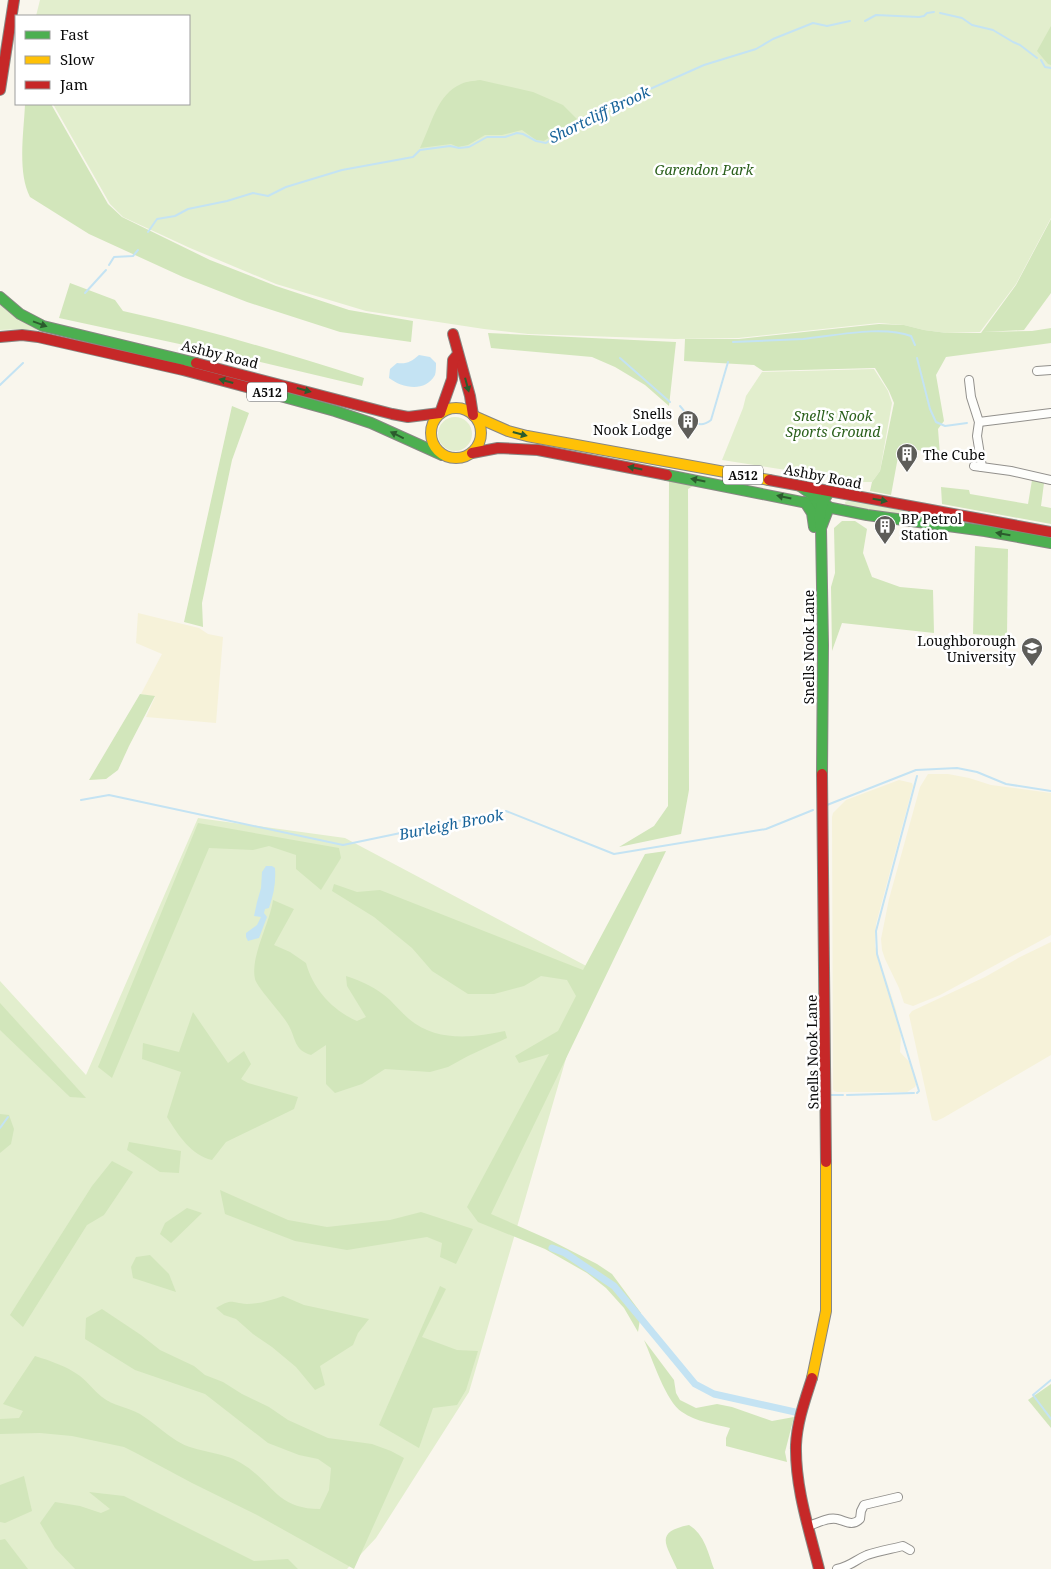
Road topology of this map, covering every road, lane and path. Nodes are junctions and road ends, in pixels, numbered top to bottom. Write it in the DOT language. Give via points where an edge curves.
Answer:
graph roads {
  1 [pos="14,0"];
  2 [pos="0,90"];
  3 [pos="0,297"];
  4 [pos="453,334"];
  5 [pos="0,337"];
  6 [pos="458,354"];
  7 [pos="972,385"];
  8 [pos="440,413"];
  9 [pos="1051,413"];
  10 [pos="474,416"];
  11 [pos="979,422"];
  12 [pos="472,453"];
  13 [pos="442,454"];
  14 [pos="1051,480"];
  15 [pos="800,486"];
  16 [pos="830,491"];
  17 [pos="805,502"];
  18 [pos="824,504"];
  19 [pos="1051,532"];
  20 [pos="1051,543"];
  21 [pos="821,557"];
  22 [pos="894,1501"];
  23 [pos="809,1526"];
  24 [pos="905,1545"];
  25 [pos="819,1569"];
  26 [pos="837,1569"];
  1 -- 2 [label="main road"];
  3 -- 8 [label="main road, Ashby Road / A512, one-way" via="11,309 43,326 392,414 408,417"];
  4 -- 6 [label="main road"];
  13 -- 5 [label="main road, Ashby Road / A512, one-way" via="371,423 261,390 38,337"];
  6 -- 8 [label="main road" via="453,360 452,379"];
  6 -- 10 [label="main road, one-way"];
  7 -- 11 [label="street" via="971,397"];
  8 -- 10 [label="main road" via="460,408"];
  8 -- 13 [label="main road" via="432,424 430,438"];
  9 -- 11 [label="street"];
  10 -- 12 [label="main road" via="480,425 481,435"];
  10 -- 15 [label="main road, Ashby Road / A512, one-way" via="527,436"];
  11 -- 14 [label="street" via="978,466"];
  12 -- 13 [label="main road" via="456,459"];
  17 -- 12 [label="main road, Ashby Road / A512, one-way" via="528,448 498,448"];
  15 -- 16 [label="main road, Ashby Road / A512"];
  15 -- 18 [label="main road"];
  16 -- 18 [label="main road, Snells Nook Lane"];
  16 -- 19 [label="main road, Ashby Road / A512, one-way"];
  17 -- 18 [label="main road, Ashby Road / A512"];
  17 -- 21 [label="main road" via="812,513"];
  20 -- 18 [label="main road, Ashby Road / A512, one-way" via="867,516"];
  18 -- 21 [label="main road, Snells Nook Lane"];
  21 -- 23 [label="main road, Snells Nook Lane" via="826,1311 796,1444 798,1474"];
  22 -- 23 [label="street" via="864,1505 857,1523 830,1519"];
  23 -- 25 [label="main road, Snells Nook Lane"];
  24 -- 26 [label="street"];
}
